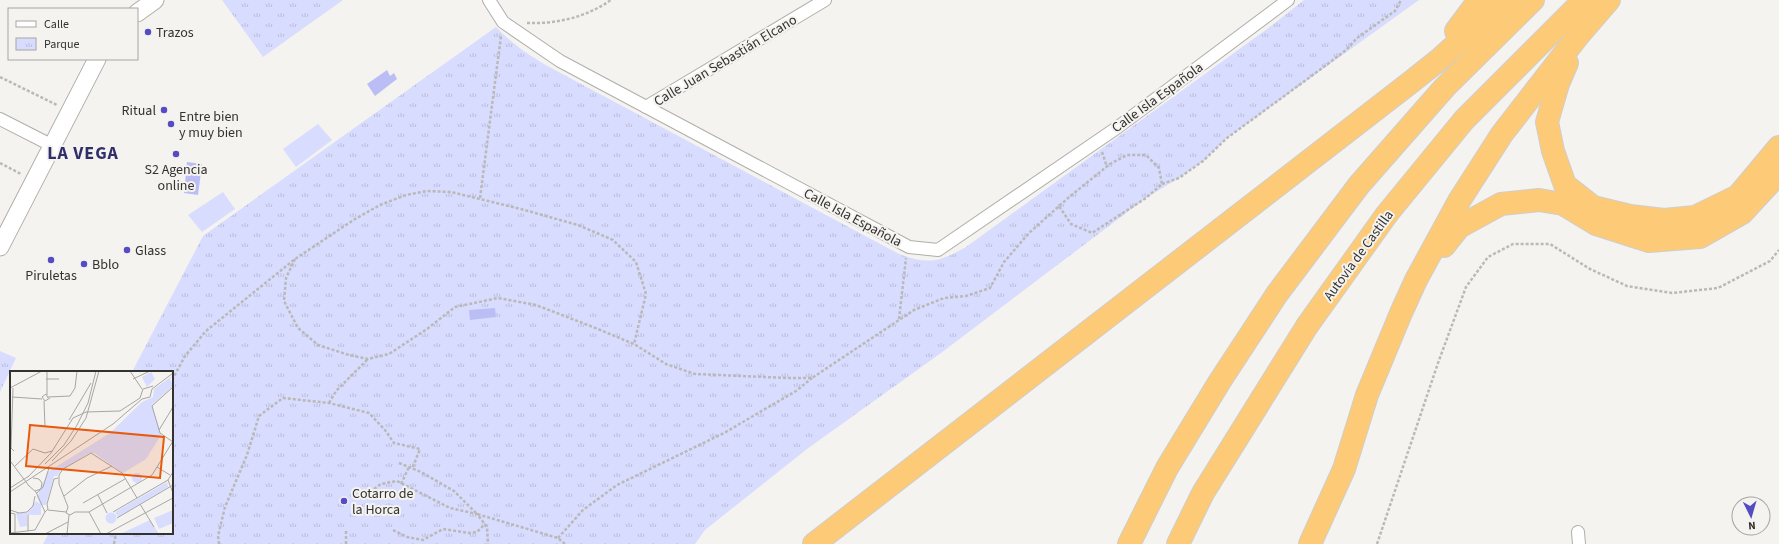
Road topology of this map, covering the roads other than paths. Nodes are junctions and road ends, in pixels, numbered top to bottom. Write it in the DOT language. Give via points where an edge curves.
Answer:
graph roads {
  1 [pos="155,0"];
  2 [pos="489,0"];
  3 [pos="825,0"];
  4 [pos="1288,0"];
  5 [pos="1478,0"];
  6 [pos="1505,0"];
  7 [pos="1533,0"];
  8 [pos="1584,0"];
  9 [pos="1609,0"];
  10 [pos="138,12"];
  11 [pos="1578,36"];
  12 [pos="96,60"];
  13 [pos="646,107"];
  14 [pos="1379,107"];
  15 [pos="0,119"];
  16 [pos="53,146"];
  17 [pos="1779,147"];
  18 [pos="1779,173"];
  19 [pos="0,247"];
  20 [pos="1416,280"];
  21 [pos="1344,470"];
  22 [pos="814,544"];
  23 [pos="1129,544"];
  24 [pos="1178,544"];
  25 [pos="1310,544"];
  26 [pos="1321,544"];
  1 -- 10 [label="street"];
  2 -- 13 [label="street, Calle Isla Española" via="503,22 560,61"];
  3 -- 13 [label="street, Calle Juan Sebastián Elcano"];
  4 -- 13 [label="street, Calle Isla Española" via="1118,127 938,250 909,247"];
  5 -- 14 [label="highway" via="1450,38"];
  6 -- 14 [label="highway" via="1440,59"];
  7 -- 23 [label="highway" via="1445,87 1359,185 1281,288 1167,468"];
  8 -- 24 [label="highway, Autovía de Castilla" via="1464,120 1387,214 1307,326 1203,493"];
  9 -- 11 [label="highway"];
  11 -- 17 [label="highway" via="1558,84 1547,122 1553,151 1565,185 1593,207 1630,216 1664,220 1695,217 1738,196"];
  11 -- 20 [label="highway" via="1502,134 1459,201"];
  12 -- 16 [label="street"];
  14 -- 22 [label="highway"];
  15 -- 16 [label="street"];
  16 -- 19 [label="street"];
  18 -- 20 [label="highway" via="1742,213 1700,237 1649,241 1596,224 1563,204 1539,200 1501,204 1459,227"];
  20 -- 21 [label="highway" via="1367,395"];
  21 -- 25 [label="highway"];
  21 -- 26 [label="highway"];
}
